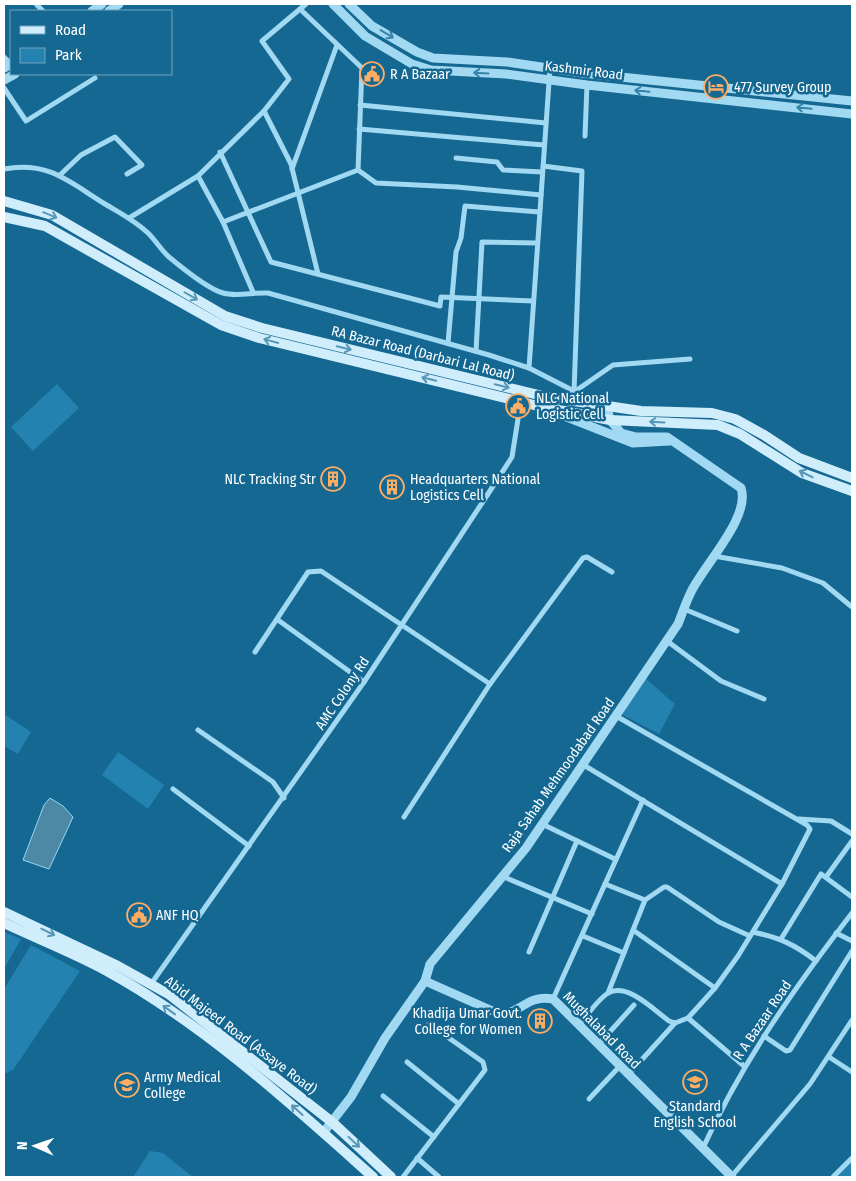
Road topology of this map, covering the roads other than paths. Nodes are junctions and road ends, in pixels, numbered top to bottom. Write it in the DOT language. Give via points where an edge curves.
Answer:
graph roads {
  1 [pos="306,4"];
  2 [pos="332,4"];
  3 [pos="349,4"];
  4 [pos="300,9"];
  5 [pos="337,45"];
  6 [pos="550,68"];
  7 [pos="582,72"];
  8 [pos="95,78"];
  9 [pos="549,80"];
  10 [pos="674,82"];
  11 [pos="584,85"];
  12 [pos="701,85"];
  13 [pos="4,88"];
  14 [pos="673,95"];
  15 [pos="699,97"];
  16 [pos="852,101"];
  17 [pos="360,105"];
  18 [pos="264,111"];
  19 [pos="852,114"];
  20 [pos="546,123"];
  21 [pos="359,130"];
  22 [pos="585,136"];
  23 [pos="544,146"];
  24 [pos="220,152"];
  25 [pos="456,158"];
  26 [pos="543,166"];
  27 [pos="4,169"];
  28 [pos="292,169"];
  29 [pos="358,170"];
  30 [pos="542,172"];
  31 [pos="128,174"];
  32 [pos="60,175"];
  33 [pos="198,176"];
  34 [pos="298,194"];
  35 [pos="541,195"];
  36 [pos="4,200"];
  37 [pos="248,212"];
  38 [pos="539,212"];
  39 [pos="4,216"];
  40 [pos="129,218"];
  41 [pos="223,222"];
  42 [pos="4,223"];
  43 [pos="32,224"];
  44 [pos="537,243"];
  45 [pos="318,274"];
  46 [pos="253,292"];
  47 [pos="453,298"];
  48 [pos="479,299"];
  49 [pos="533,301"];
  50 [pos="448,343"];
  51 [pos="476,351"];
  52 [pos="690,359"];
  53 [pos="529,368"];
  54 [pos="574,392"];
  55 [pos="521,400"];
  56 [pos="585,403"];
  57 [pos="534,405"];
  58 [pos="607,407"];
  59 [pos="610,420"];
  60 [pos="673,440"];
  61 [pos="852,478"];
  62 [pos="852,491"];
  63 [pos="714,556"];
  64 [pos="612,572"];
  65 [pos="852,607"];
  66 [pos="684,609"];
  67 [pos="278,620"];
  68 [pos="402,625"];
  69 [pos="737,631"];
  70 [pos="667,641"];
  71 [pos="255,652"];
  72 [pos="364,682"];
  73 [pos="490,684"];
  74 [pos="764,699"];
  75 [pos="616,716"];
  76 [pos="198,730"];
  77 [pos="582,764"];
  78 [pos="173,789"];
  79 [pos="284,798"];
  80 [pos="643,800"];
  81 [pos="404,818"];
  82 [pos="796,819"];
  83 [pos="542,824"];
  84 [pos="852,834"];
  85 [pos="577,841"];
  86 [pos="852,841"];
  87 [pos="250,846"];
  88 [pos="615,859"];
  89 [pos="504,877"];
  90 [pos="826,877"];
  91 [pos="605,884"];
  92 [pos="782,884"];
  93 [pos="552,897"];
  94 [pos="852,897"];
  95 [pos="645,900"];
  96 [pos="4,912"];
  97 [pos="852,913"];
  98 [pos="592,914"];
  99 [pos="4,923"];
  100 [pos="633,930"];
  101 [pos="752,934"];
  102 [pos="836,934"];
  103 [pos="583,936"];
  104 [pos="781,938"];
  105 [pos="852,941"];
  106 [pos="852,951"];
  107 [pos="529,952"];
  108 [pos="624,953"];
  109 [pos="816,961"];
  110 [pos="425,981"];
  111 [pos="151,985"];
  112 [pos="715,988"];
  113 [pos="608,994"];
  114 [pos="553,1000"];
  115 [pos="634,1005"];
  116 [pos="688,1018"];
  117 [pos="852,1020"];
  118 [pos="675,1022"];
  119 [pos="429,1024"];
  120 [pos="578,1026"];
  121 [pos="847,1028"];
  122 [pos="852,1032"];
  123 [pos="764,1036"];
  124 [pos="598,1045"];
  125 [pos="829,1056"];
  126 [pos="407,1062"];
  127 [pos="744,1066"];
  128 [pos="619,1067"];
  129 [pos="852,1072"];
  130 [pos="628,1075"];
  131 [pos="383,1096"];
  132 [pos="589,1099"];
  133 [pos="459,1104"];
  134 [pos="332,1122"];
  135 [pos="323,1133"];
  136 [pos="434,1137"];
  137 [pos="703,1148"];
  138 [pos="417,1158"];
  139 [pos="852,1158"];
  140 [pos="372,1177"];
  141 [pos="391,1177"];
  142 [pos="403,1177"];
  143 [pos="439,1177"];
  144 [pos="731,1177"];
  145 [pos="832,1177"];
  1 -- 4 [label="street"];
  9 -- 2 [label="street, Kashmir Road, one-way" via="430,70 412,64 365,36"];
  3 -- 6 [label="street, Kashmir Road, one-way" via="372,26 433,58"];
  4 -- 5 [label="street"];
  4 -- 18 [label="street" via="262,41 289,80"];
  5 -- 17 [label="street" via="362,68"];
  5 -- 28 [label="street"];
  6 -- 7 [label="street, Kashmir Road"];
  6 -- 9 [label="street"];
  7 -- 10 [label="street, Kashmir Road"];
  7 -- 11 [label="street"];
  8 -- 13 [label="street" via="26,121"];
  9 -- 11 [label="street, Kashmir Road"];
  9 -- 20 [label="street"];
  10 -- 12 [label="street, Kashmir Road"];
  10 -- 14 [label="street"];
  14 -- 11 [label="street, Kashmir Road, one-way"];
  11 -- 22 [label="street"];
  12 -- 15 [label="street"];
  12 -- 16 [label="street, Kashmir Road"];
  14 -- 15 [label="street, Kashmir Road"];
  19 -- 15 [label="street, Kashmir Road, one-way"];
  17 -- 20 [label="street"];
  17 -- 21 [label="street"];
  18 -- 24 [label="street"];
  18 -- 28 [label="street"];
  20 -- 23 [label="street"];
  21 -- 23 [label="street"];
  21 -- 29 [label="street"];
  23 -- 26 [label="street"];
  24 -- 33 [label="street"];
  24 -- 37 [label="street"];
  25 -- 30 [label="street" via="496,162 503,170"];
  26 -- 30 [label="street"];
  26 -- 54 [label="street" via="582,171"];
  27 -- 32 [label="street" via="46,169"];
  28 -- 34 [label="street"];
  29 -- 34 [label="street"];
  29 -- 35 [label="street" via="376,183"];
  30 -- 35 [label="street"];
  31 -- 32 [label="street" via="142,165 116,137 81,155"];
  32 -- 40 [label="street"];
  33 -- 40 [label="street"];
  33 -- 41 [label="street"];
  34 -- 37 [label="street"];
  34 -- 45 [label="street"];
  35 -- 38 [label="street"];
  36 -- 56 [label="main road, RA Bazar Road (Darbari Lal Road), one-way" via="52,215 225,316 281,333 546,397"];
  37 -- 41 [label="street"];
  37 -- 45 [label="street" via="271,262"];
  38 -- 44 [label="street"];
  38 -- 47 [label="street" via="466,206 456,252"];
  39 -- 43 [label="main road, RA Bazar Road (Darbari Lal Road)"];
  40 -- 46 [label="street" via="150,234 168,256 221,293"];
  41 -- 46 [label="street"];
  42 -- 43 [label="main road"];
  55 -- 43 [label="main road, RA Bazar Road (Darbari Lal Road), one-way" via="348,361 221,325 45,226"];
  44 -- 48 [label="street" via="482,242"];
  44 -- 49 [label="street"];
  45 -- 47 [label="street" via="440,306 441,297"];
  46 -- 50 [label="street" via="268,293"];
  47 -- 48 [label="street"];
  47 -- 50 [label="street"];
  48 -- 49 [label="street"];
  48 -- 51 [label="street"];
  49 -- 53 [label="street"];
  50 -- 51 [label="street"];
  51 -- 53 [label="street"];
  52 -- 54 [label="street" via="613,364"];
  53 -- 54 [label="street"];
  54 -- 56 [label="street"];
  55 -- 57 [label="main road, RA Bazar Road (Darbari Lal Road)"];
  55 -- 68 [label="street, AMC Colony Rd" via="512,457"];
  56 -- 58 [label="main road, RA Bazar Road (Darbari Lal Road)"];
  57 -- 59 [label="main road, RA Bazar Road (Darbari Lal Road)"];
  57 -- 60 [label="street" via="632,443"];
  58 -- 59 [label="street"];
  58 -- 61 [label="main road, RA Bazar Road (Darbari Lal Road)" via="712,413 735,419 799,458"];
  59 -- 60 [label="street" via="626,435 657,435"];
  62 -- 59 [label="main road, RA Bazar Road (Darbari Lal Road), one-way" via="802,473 740,434 718,425"];
  60 -- 63 [label="street, Raja Sahab Mehmoodabad Road" via="741,488 744,494 736,521"];
  63 -- 65 [label="street" via="782,568 823,582"];
  63 -- 66 [label="street, Raja Sahab Mehmoodabad Road"];
  64 -- 73 [label="street" via="587,557 583,558"];
  66 -- 69 [label="street"];
  66 -- 70 [label="street, Raja Sahab Mehmoodabad Road"];
  67 -- 68 [label="street" via="308,572 315,570"];
  67 -- 71 [label="street"];
  67 -- 72 [label="street"];
  68 -- 72 [label="street, AMC Colony Rd"];
  68 -- 73 [label="street"];
  70 -- 74 [label="street" via="721,681"];
  70 -- 75 [label="street, Raja Sahab Mehmoodabad Road"];
  72 -- 79 [label="street, AMC Colony Rd"];
  73 -- 81 [label="street"];
  75 -- 77 [label="street, Raja Sahab Mehmoodabad Road"];
  75 -- 82 [label="street"];
  76 -- 79 [label="street" via="273,782"];
  77 -- 80 [label="street"];
  77 -- 83 [label="street, Raja Sahab Mehmoodabad Road"];
  78 -- 87 [label="street"];
  79 -- 87 [label="street, AMC Colony Rd"];
  80 -- 88 [label="street"];
  80 -- 92 [label="street"];
  82 -- 84 [label="street" via="831,820"];
  82 -- 92 [label="street" via="810,829"];
  83 -- 85 [label="street"];
  83 -- 89 [label="street, Raja Sahab Mehmoodabad Road"];
  85 -- 88 [label="street"];
  85 -- 93 [label="street"];
  86 -- 90 [label="street"];
  87 -- 111 [label="street, AMC Colony Rd"];
  88 -- 91 [label="street"];
  89 -- 93 [label="street"];
  89 -- 110 [label="street, Raja Sahab Mehmoodabad Road" via="430,964"];
  90 -- 94 [label="street"];
  90 -- 104 [label="street" via="819,876"];
  91 -- 95 [label="street"];
  91 -- 98 [label="street"];
  92 -- 101 [label="street"];
  93 -- 98 [label="street"];
  93 -- 107 [label="street"];
  95 -- 100 [label="street"];
  95 -- 101 [label="street" via="667,887 719,922"];
  96 -- 111 [label="main road, Abid Majeed Road (Assaye Road), one-way"];
  97 -- 102 [label="street, R A Bazaar Road"];
  98 -- 103 [label="street"];
  135 -- 99 [label="main road, Abid Majeed Road (Assaye Road), one-way" via="278,1092 157,1001 106,970"];
  100 -- 108 [label="street"];
  100 -- 112 [label="street"];
  101 -- 104 [label="street"];
  101 -- 112 [label="street"];
  102 -- 105 [label="street"];
  102 -- 109 [label="street, R A Bazaar Road"];
  103 -- 108 [label="street"];
  103 -- 114 [label="street"];
  104 -- 109 [label="street"];
  106 -- 123 [label="street" via="790,1050 786,1051"];
  108 -- 113 [label="street"];
  109 -- 123 [label="street, R A Bazaar Road"];
  110 -- 114 [label="street, Mughalabad Road" via="497,1013 507,1014 531,999"];
  110 -- 134 [label="street, Raja Sahab Mehmoodabad Road"];
  111 -- 134 [label="main road, Abid Majeed Road (Assaye Road)" via="170,995"];
  112 -- 116 [label="street"];
  113 -- 118 [label="street" via="619,990 628,992 668,1021"];
  113 -- 120 [label="street"];
  114 -- 120 [label="street, Mughalabad Road"];
  115 -- 124 [label="street"];
  116 -- 118 [label="street"];
  116 -- 127 [label="street"];
  117 -- 121 [label="street"];
  118 -- 130 [label="street"];
  119 -- 133 [label="street" via="485,1066"];
  120 -- 124 [label="street, Mughalabad Road"];
  121 -- 122 [label="street"];
  121 -- 125 [label="street"];
  123 -- 127 [label="street, R A Bazaar Road"];
  124 -- 128 [label="street, Mughalabad Road"];
  125 -- 129 [label="street"];
  125 -- 144 [label="street" via="795,1103"];
  126 -- 133 [label="street"];
  127 -- 137 [label="street, R A Bazaar Road"];
  128 -- 130 [label="street, Mughalabad Road"];
  128 -- 132 [label="street"];
  130 -- 137 [label="street, Mughalabad Road"];
  131 -- 136 [label="street"];
  133 -- 136 [label="street"];
  134 -- 135 [label="street, Raja Sahab Mehmoodabad Road"];
  134 -- 141 [label="main road, Abid Majeed Road (Assaye Road), one-way"];
  135 -- 140 [label="main road, Abid Majeed Road (Assaye Road)"];
  136 -- 138 [label="street"];
  137 -- 144 [label="street, Mughalabad Road"];
  138 -- 142 [label="street"];
  138 -- 143 [label="street"];
  139 -- 145 [label="street"];
}
